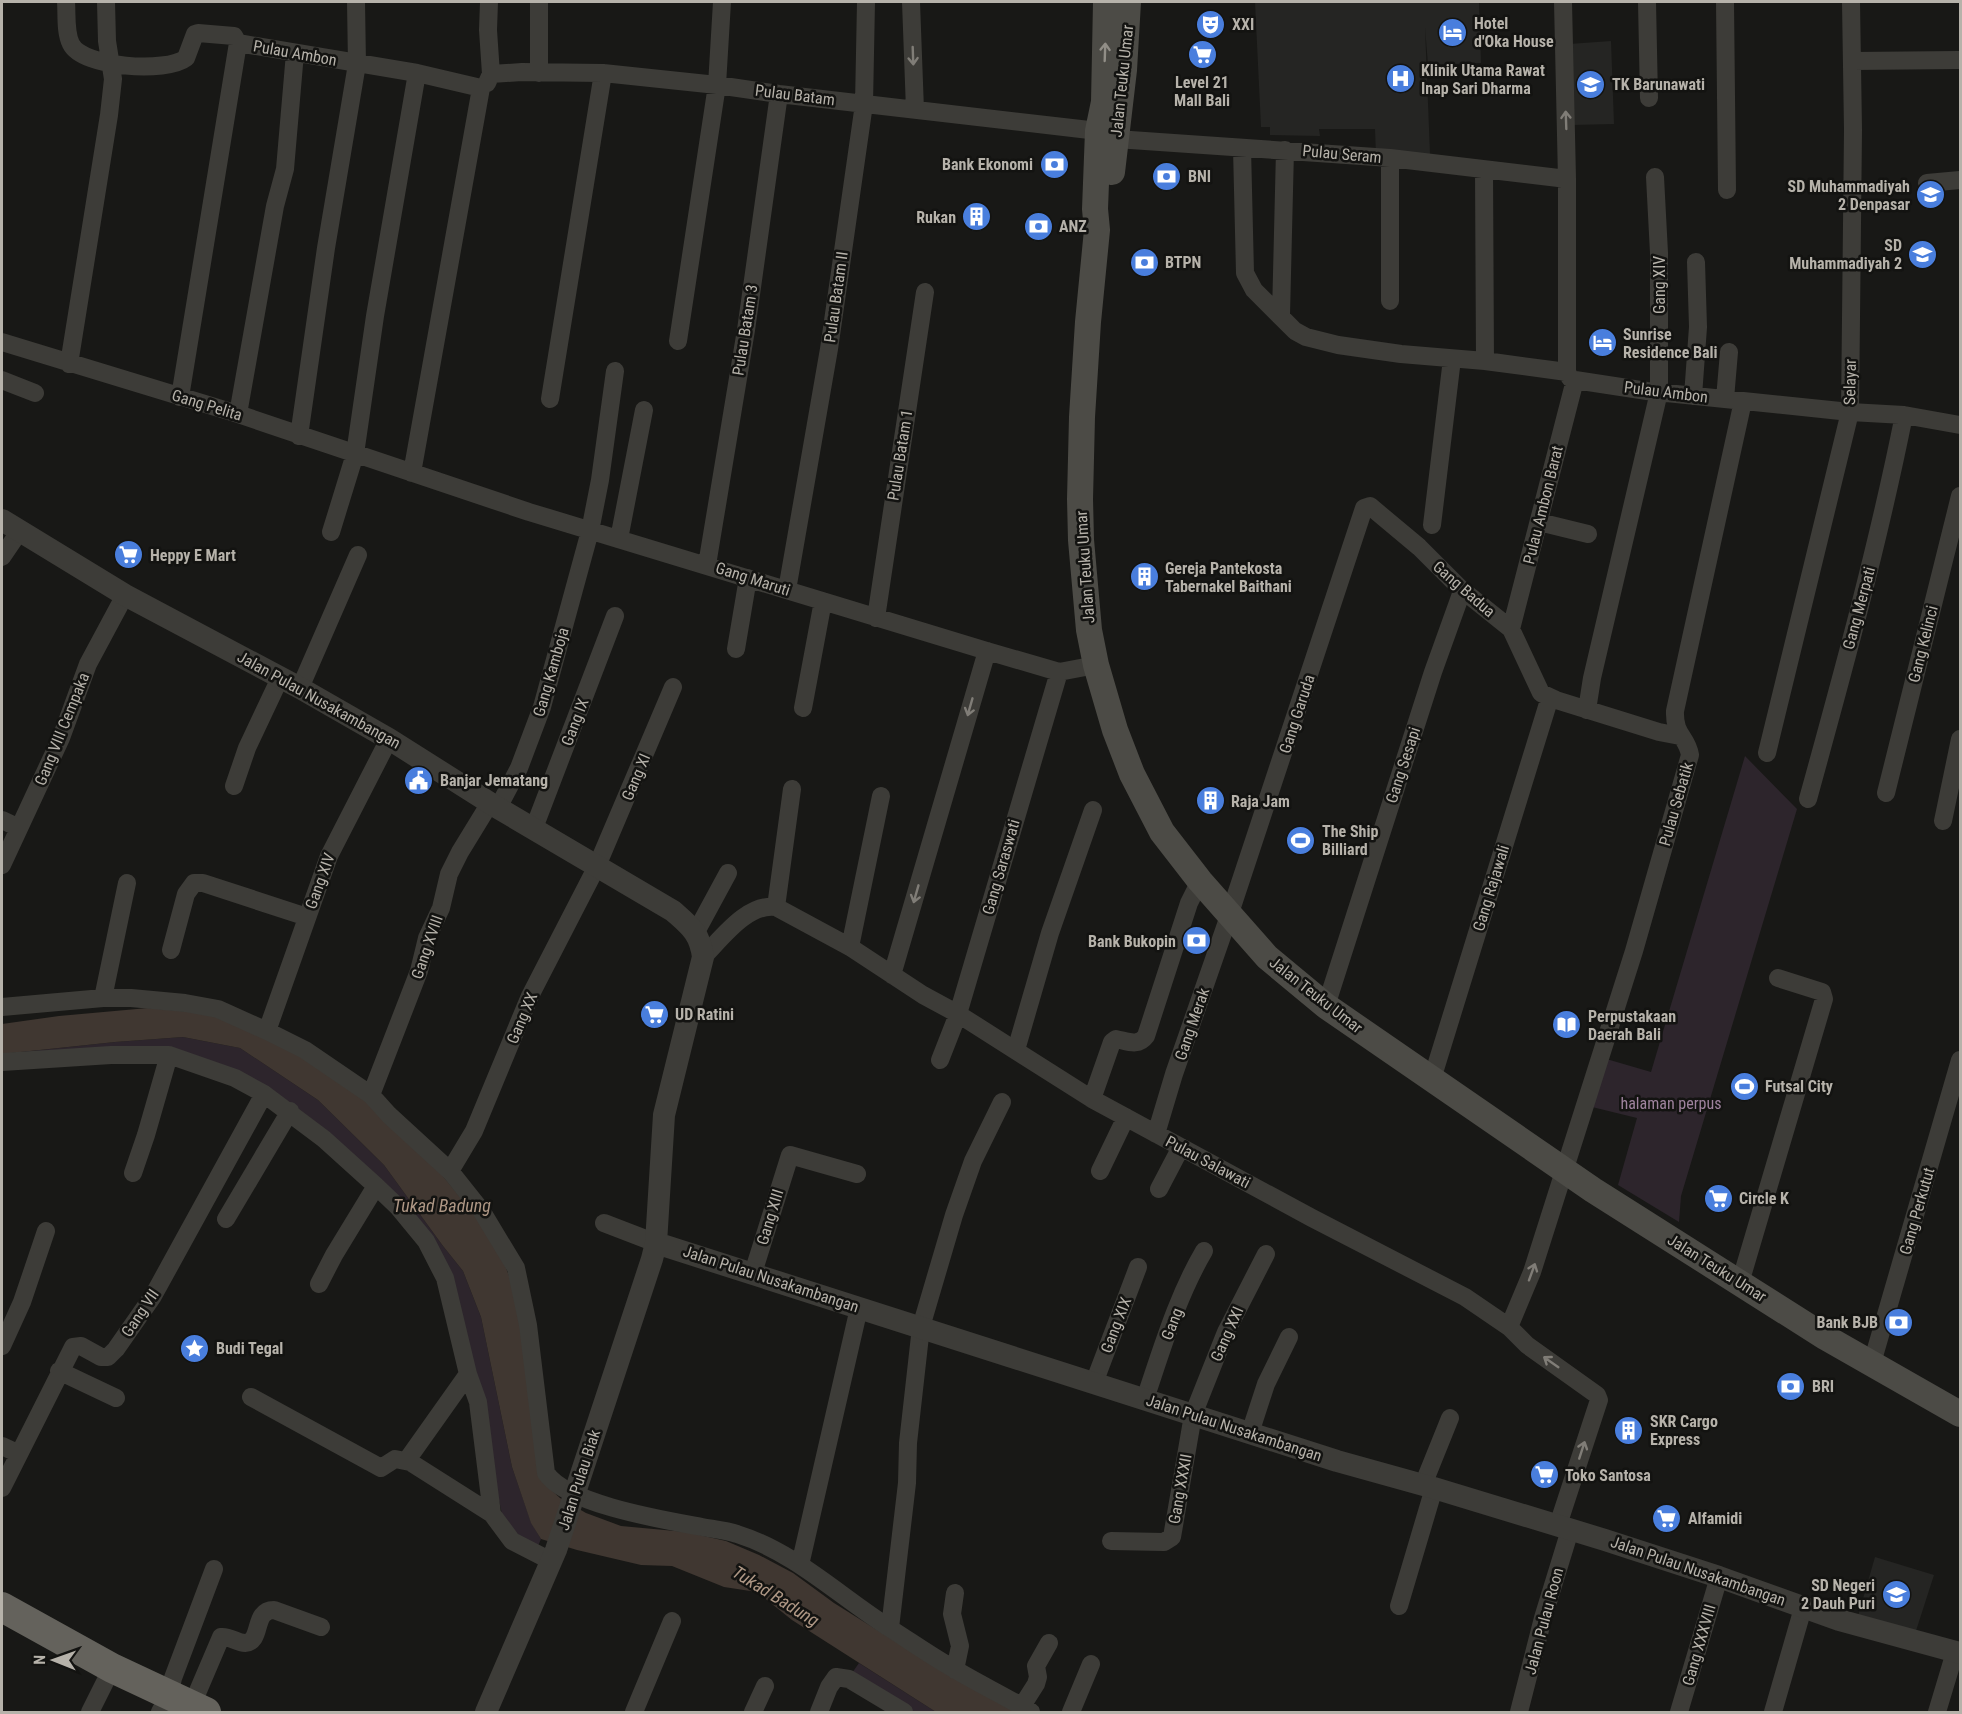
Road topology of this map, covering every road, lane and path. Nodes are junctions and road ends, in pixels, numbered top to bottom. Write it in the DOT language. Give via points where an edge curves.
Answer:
graph roads {
  1 [pos="66,2"];
  2 [pos="106,2"];
  3 [pos="356,2"];
  4 [pos="489,2"];
  5 [pos="539,2"];
  6 [pos="722,2"];
  7 [pos="866,2"];
  8 [pos="911,2"];
  9 [pos="1106,2"];
  10 [pos="1128,2"];
  11 [pos="1563,2"];
  12 [pos="1647,2"];
  13 [pos="1725,2"];
  14 [pos="1851,2"];
  15 [pos="238,43"];
  16 [pos="295,53"];
  17 [pos="1959,60"];
  18 [pos="1853,61"];
  19 [pos="112,64"];
  20 [pos="357,64"];
  21 [pos="417,73"];
  22 [pos="539,73"];
  23 [pos="603,73"];
  24 [pos="486,81"];
  25 [pos="717,85"];
  26 [pos="778,94"];
  27 [pos="1649,98"];
  28 [pos="864,104"];
  29 [pos="915,110"];
  30 [pos="1109,125"];
  31 [pos="1242,148"];
  32 [pos="1285,150"];
  33 [pos="1390,158"];
  34 [pos="1484,170"];
  35 [pos="1655,177"];
  36 [pos="1567,179"];
  37 [pos="1960,180"];
  38 [pos="1927,183"];
  39 [pos="1727,190"];
  40 [pos="1696,262"];
  41 [pos="925,292"];
  42 [pos="1390,301"];
  43 [pos="1281,315"];
  44 [pos="678,341"];
  45 [pos="2,342"];
  46 [pos="1729,352"];
  47 [pos="1452,359"];
  48 [pos="1485,361"];
  49 [pos="69,364"];
  50 [pos="615,371"];
  51 [pos="1571,376"];
  52 [pos="2,380"];
  53 [pos="1659,392"];
  54 [pos="35,393"];
  55 [pos="180,396"];
  56 [pos="1693,396"];
  57 [pos="550,399"];
  58 [pos="1734,400"];
  59 [pos="645,410"];
  60 [pos="1850,412"];
  61 [pos="238,414"];
  62 [pos="1904,415"];
  63 [pos="1960,425"];
  64 [pos="299,436"];
  65 [pos="355,454"];
  66 [pos="412,473"];
  67 [pos="1960,496"];
  68 [pos="1363,512"];
  69 [pos="1539,522"];
  70 [pos="1432,525"];
  71 [pos="10,526"];
  72 [pos="590,531"];
  73 [pos="331,532"];
  74 [pos="1588,534"];
  75 [pos="619,539"];
  76 [pos="358,555"];
  77 [pos="2,557"];
  78 [pos="707,565"];
  79 [pos="748,578"];
  80 [pos="787,590"];
  81 [pos="1461,594"];
  82 [pos="124,595"];
  83 [pos="823,601"];
  84 [pos="615,616"];
  85 [pos="876,618"];
  86 [pos="1511,629"];
  87 [pos="736,650"];
  88 [pos="987,651"];
  89 [pos="1096,665"];
  90 [pos="1059,672"];
  91 [pos="290,682"];
  92 [pos="673,687"];
  93 [pos="1550,697"];
  94 [pos="803,708"];
  95 [pos="1587,710"];
  96 [pos="1680,736"];
  97 [pos="389,739"];
  98 [pos="1960,739"];
  99 [pos="1767,753"];
  100 [pos="234,786"];
  101 [pos="792,789"];
  102 [pos="1886,793"];
  103 [pos="881,796"];
  104 [pos="1808,799"];
  105 [pos="494,805"];
  106 [pos="1093,810"];
  107 [pos="2,820"];
  108 [pos="1942,821"];
  109 [pos="19,828"];
  110 [pos="534,828"];
  111 [pos="2,866"];
  112 [pos="597,866"];
  113 [pos="728,873"];
  114 [pos="1200,881"];
  115 [pos="128,883"];
  116 [pos="776,907"];
  117 [pos="1229,916"];
  118 [pos="307,917"];
  119 [pos="696,932"];
  120 [pos="850,947"];
  121 [pos="171,950"];
  122 [pos="704,957"];
  123 [pos="892,975"];
  124 [pos="1778,978"];
  125 [pos="103,998"];
  126 [pos="1326,1006"];
  127 [pos="2,1007"];
  128 [pos="958,1014"];
  129 [pos="267,1030"];
  130 [pos="1016,1050"];
  131 [pos="169,1055"];
  132 [pos="940,1060"];
  133 [pos="1960,1060"];
  134 [pos="2,1062"];
  135 [pos="1432,1079"];
  136 [pos="264,1094"];
  137 [pos="371,1095"];
  138 [pos="1092,1099"];
  139 [pos="1002,1102"];
  140 [pos="290,1111"];
  141 [pos="1126,1117"];
  142 [pos="1156,1134"];
  143 [pos="1181,1147"];
  144 [pos="1564,1168"];
  145 [pos="450,1171"];
  146 [pos="1100,1171"];
  147 [pos="133,1173"];
  148 [pos="857,1174"];
  149 [pos="376,1186"];
  150 [pos="1159,1189"];
  151 [pos="226,1219"];
  152 [pos="604,1223"];
  153 [pos="46,1231"];
  154 [pos="656,1243"];
  155 [pos="1204,1251"];
  156 [pos="1266,1254"];
  157 [pos="1138,1267"];
  158 [pos="753,1273"];
  159 [pos="1740,1282"];
  160 [pos="319,1284"];
  161 [pos="859,1308"];
  162 [pos="1509,1327"];
  163 [pos="921,1328"];
  164 [pos="1289,1337"];
  165 [pos="2,1346"];
  166 [pos="1872,1363"];
  167 [pos="59,1371"];
  168 [pos="468,1374"];
  169 [pos="1094,1383"];
  170 [pos="251,1397"];
  171 [pos="116,1398"];
  172 [pos="1146,1399"];
  173 [pos="1960,1410"];
  174 [pos="1193,1415"];
  175 [pos="1450,1418"];
  176 [pos="1250,1433"];
  177 [pos="2,1446"];
  178 [pos="19,1454"];
  179 [pos="407,1460"];
  180 [pos="1428,1486"];
  181 [pos="2,1488"];
  182 [pos="572,1497"];
  183 [pos="492,1514"];
  184 [pos="1564,1528"];
  185 [pos="1111,1541"];
  186 [pos="554,1555"];
  187 [pos="800,1565"];
  188 [pos="214,1569"];
  189 [pos="1719,1577"];
  190 [pos="955,1593"];
  191 [pos="1399,1606"];
  192 [pos="2,1607"];
  193 [pos="1803,1608"];
  194 [pos="672,1622"];
  195 [pos="321,1627"];
  196 [pos="890,1628"];
  197 [pos="1049,1644"];
  198 [pos="1958,1652"];
  199 [pos="1090,1664"];
  200 [pos="112,1668"];
  201 [pos="955,1670"];
  202 [pos="765,1686"];
  203 [pos="182,1707"];
  204 [pos="1026,1709"];
  205 [pos="90,1713"];
  206 [pos="486,1713"];
  207 [pos="634,1713"];
  208 [pos="753,1713"];
  209 [pos="819,1713"];
  210 [pos="904,1713"];
  211 [pos="1071,1713"];
  212 [pos="1519,1713"];
  213 [pos="1679,1713"];
  214 [pos="1773,1713"];
  215 [pos="1937,1713"];
  1 -- 19 [label="street, Pulau Ambon" via="71,45 82,55"];
  2 -- 19 [label="street"];
  3 -- 20 [label="street"];
  4 -- 24 [label="street"];
  5 -- 22 [label="street"];
  6 -- 25 [label="street"];
  7 -- 28 [label="street, Pulau Batam II"];
  8 -- 29 [label="street, one-way"];
  30 -- 9 [label="main road, Jalan Teuku Umar, one-way" via="1104,102"];
  10 -- 30 [label="main road, Jalan Teuku Umar" via="1124,70"];
  36 -- 11 [label="street, one-way"];
  12 -- 27 [label="street"];
  13 -- 39 [label="street"];
  14 -- 18 [label="street, Selayar"];
  15 -- 16 [label="street, Pulau Ambon"];
  15 -- 19 [label="street, Pulau Ambon" via="234,36 198,33 181,62"];
  15 -- 55 [label="street"];
  16 -- 20 [label="street, Pulau Ambon"];
  16 -- 61 [label="street" via="285,169"];
  17 -- 18 [label="street"];
  18 -- 60 [label="street, Selayar"];
  19 -- 49 [label="street" via="109,115"];
  20 -- 21 [label="street, Pulau Ambon"];
  20 -- 64 [label="street"];
  21 -- 24 [label="street, Pulau Ambon"];
  21 -- 65 [label="street"];
  22 -- 23 [label="street, Pulau Batam"];
  22 -- 24 [label="street, Pulau Batam" via="522,72"];
  23 -- 25 [label="street, Pulau Batam"];
  23 -- 57 [label="street"];
  24 -- 66 [label="street"];
  25 -- 26 [label="street, Pulau Batam"];
  25 -- 44 [label="street"];
  26 -- 28 [label="street, Pulau Batam"];
  26 -- 78 [label="street, Pulau Batam 3" via="746,330"];
  28 -- 29 [label="street, Pulau Batam"];
  28 -- 80 [label="street, Pulau Batam II"];
  29 -- 30 [label="street, Pulau Batam"];
  30 -- 31 [label="street, Pulau Seram"];
  30 -- 89 [label="main road, Jalan Teuku Umar" via="1105,209 1097,230 1085,358 1080,499 1089,630"];
  31 -- 32 [label="street, Pulau Seram"];
  31 -- 43 [label="street, Pulau Ambon" via="1245,273 1254,290"];
  32 -- 33 [label="street, Pulau Seram"];
  32 -- 43 [label="street"];
  33 -- 34 [label="street, Pulau Seram"];
  33 -- 42 [label="street"];
  34 -- 36 [label="street, Pulau Seram"];
  34 -- 48 [label="street"];
  35 -- 53 [label="street, Gang XIV"];
  36 -- 51 [label="street"];
  37 -- 38 [label="street"];
  40 -- 56 [label="street" via="1698,327"];
  41 -- 85 [label="street, Pulau Batam 1"];
  43 -- 47 [label="street, Pulau Ambon" via="1306,337"];
  45 -- 49 [label="street, Gang Pelita"];
  46 -- 58 [label="street, Pulau Sebatik"];
  47 -- 48 [label="street, Pulau Ambon"];
  47 -- 70 [label="street"];
  48 -- 51 [label="street, Pulau Ambon"];
  49 -- 55 [label="street, Gang Pelita"];
  50 -- 72 [label="street, Gang Kamboja"];
  51 -- 53 [label="street, Pulau Ambon"];
  51 -- 69 [label="street, Pulau Ambon Barat"];
  52 -- 54 [label="street"];
  53 -- 56 [label="street, Pulau Ambon"];
  53 -- 95 [label="street, Gang XIV"];
  55 -- 61 [label="street, Gang Pelita"];
  56 -- 58 [label="street, Pulau Ambon"];
  58 -- 60 [label="street, Pulau Ambon"];
  58 -- 96 [label="street, Pulau Sebatik" via="1676,711"];
  59 -- 75 [label="street"];
  60 -- 62 [label="street, Pulau Ambon"];
  60 -- 99 [label="street, Selayar"];
  61 -- 64 [label="street, Gang Pelita"];
  62 -- 63 [label="street, Pulau Ambon"];
  62 -- 104 [label="street, Gang Merpati" via="1874,552"];
  64 -- 65 [label="street, Gang Pelita"];
  65 -- 66 [label="street, Gang Pelita"];
  65 -- 73 [label="street"];
  66 -- 72 [label="street, Gang Maruti"];
  67 -- 102 [label="street, Gang Kelinci"];
  68 -- 86 [label="street, Gang Badua" via="1371,506"];
  68 -- 117 [label="street, Gang Garuda"];
  69 -- 74 [label="street"];
  69 -- 86 [label="street, Pulau Ambon Barat"];
  71 -- 77 [label="street"];
  71 -- 82 [label="street, Jalan Pulau Nusakambangan"];
  72 -- 75 [label="street, Gang Maruti"];
  72 -- 105 [label="street, Gang Kamboja" via="542,707 519,768"];
  75 -- 78 [label="street, Gang Maruti"];
  76 -- 91 [label="street"];
  78 -- 79 [label="street, Gang Maruti"];
  79 -- 80 [label="street, Gang Maruti"];
  79 -- 87 [label="street"];
  80 -- 83 [label="street, Gang Maruti"];
  81 -- 126 [label="street, Gang Sesapi"];
  82 -- 91 [label="street, Jalan Pulau Nusakambangan"];
  82 -- 109 [label="street, Gang VIII Cempaka" via="88,664 61,738"];
  83 -- 85 [label="street, Gang Maruti"];
  83 -- 94 [label="street"];
  84 -- 110 [label="street, Gang IX"];
  85 -- 88 [label="street, Gang Maruti"];
  86 -- 93 [label="street" via="1541,693"];
  88 -- 90 [label="street, Gang Maruti"];
  88 -- 123 [label="street, one-way"];
  89 -- 90 [label="street, Gang Maruti"];
  89 -- 114 [label="main road, Jalan Teuku Umar" via="1132,774 1162,832"];
  90 -- 128 [label="street, Gang Saraswati"];
  91 -- 97 [label="street, Jalan Pulau Nusakambangan"];
  91 -- 100 [label="street" via="247,748"];
  92 -- 112 [label="street, Gang XI"];
  93 -- 95 [label="street"];
  93 -- 135 [label="street, Gang Rajawali"];
  95 -- 96 [label="street"];
  96 -- 144 [label="street, Pulau Sebatik" via="1690,755 1634,951"];
  97 -- 105 [label="street, Jalan Pulau Nusakambangan"];
  97 -- 118 [label="street, Gang XIV" via="329,856"];
  98 -- 108 [label="street"];
  101 -- 116 [label="street"];
  103 -- 120 [label="street"];
  105 -- 110 [label="street, Jalan Pulau Nusakambangan"];
  105 -- 137 [label="street, Gang XVIII" via="449,874 419,971"];
  106 -- 130 [label="street" via="1050,933"];
  107 -- 109 [label="street"];
  109 -- 111 [label="street, Gang VIII Cempaka"];
  110 -- 112 [label="street, Jalan Pulau Nusakambangan"];
  112 -- 119 [label="street, Jalan Pulau Nusakambangan" via="673,911"];
  112 -- 145 [label="street, Gang XX" via="530,996 474,1131"];
  113 -- 119 [label="street"];
  114 -- 117 [label="main road, Jalan Teuku Umar"];
  114 -- 138 [label="street" via="1189,903 1146,1036 1136,1043 1116,1039 1112,1042"];
  115 -- 125 [label="street"];
  116 -- 120 [label="street, Pulau Salawati"];
  116 -- 122 [label="street" via="768,906 747,915"];
  117 -- 126 [label="main road, Jalan Teuku Umar" via="1267,957"];
  117 -- 142 [label="street, Gang Merak"];
  118 -- 121 [label="street" via="194,883 186,894"];
  118 -- 129 [label="street, Gang XIV"];
  119 -- 122 [label="street, Jalan Pulau Nusakambangan"];
  120 -- 123 [label="street, Pulau Salawati"];
  122 -- 154 [label="street" via="664,1115"];
  123 -- 128 [label="street, Pulau Salawati"];
  124 -- 159 [label="street" via="1822,992 1824,999"];
  125 -- 127 [label="street"];
  125 -- 129 [label="street" via="218,1009"];
  126 -- 135 [label="main road, Jalan Teuku Umar"];
  128 -- 130 [label="street, Pulau Salawati"];
  128 -- 132 [label="street, Gang Saraswati"];
  129 -- 137 [label="street" via="305,1050"];
  130 -- 138 [label="street, Pulau Salawati"];
  131 -- 134 [label="street"];
  131 -- 136 [label="street" via="235,1078"];
  131 -- 147 [label="street"];
  133 -- 166 [label="street, Gang Perkutut"];
  135 -- 144 [label="main road, Jalan Teuku Umar"];
  136 -- 140 [label="street"];
  136 -- 167 [label="street, Gang VII" via="153,1296 116,1349 104,1358 75,1346"];
  137 -- 145 [label="street"];
  138 -- 141 [label="street, Pulau Salawati"];
  139 -- 163 [label="street" via="973,1161"];
  140 -- 149 [label="street"];
  140 -- 151 [label="street"];
  141 -- 142 [label="street, Pulau Salawati"];
  141 -- 146 [label="street"];
  142 -- 143 [label="street, Pulau Salawati"];
  143 -- 150 [label="street"];
  143 -- 162 [label="street, Pulau Salawati" via="1465,1297"];
  144 -- 159 [label="main road, Jalan Teuku Umar"];
  162 -- 144 [label="street, Pulau Sebatik, one-way" via="1532,1272"];
  145 -- 182 [label="street" via="481,1210 516,1268 528,1325 546,1473"];
  148 -- 158 [label="street, Gang XIII" via="790,1155"];
  149 -- 160 [label="street"];
  149 -- 168 [label="street" via="426,1241 446,1278"];
  152 -- 154 [label="street"];
  153 -- 165 [label="street"];
  154 -- 158 [label="street, Jalan Pulau Nusakambangan"];
  154 -- 182 [label="street, Jalan Pulau Biak"];
  155 -- 172 [label="street, Gang" via="1168,1332"];
  156 -- 174 [label="street, Gang XXI" via="1226,1332"];
  157 -- 169 [label="street, Gang XIX"];
  158 -- 161 [label="street, Jalan Pulau Nusakambangan"];
  159 -- 166 [label="main road, Jalan Teuku Umar"];
  161 -- 163 [label="street, Jalan Pulau Nusakambangan"];
  161 -- 187 [label="street"];
  184 -- 162 [label="street, Pulau Salawati, one-way" via="1599,1400"];
  163 -- 169 [label="street, Jalan Pulau Nusakambangan"];
  163 -- 196 [label="street"];
  164 -- 176 [label="street" via="1266,1384"];
  166 -- 173 [label="main road, Jalan Teuku Umar"];
  167 -- 171 [label="street"];
  167 -- 178 [label="street, Gang VII"];
  168 -- 179 [label="street"];
  168 -- 183 [label="street" via="478,1402"];
  169 -- 172 [label="street, Jalan Pulau Nusakambangan"];
  170 -- 179 [label="street" via="381,1468 395,1459"];
  172 -- 174 [label="street, Jalan Pulau Nusakambangan"];
  174 -- 176 [label="street, Jalan Pulau Nusakambangan"];
  174 -- 185 [label="street, Gang XXXII" via="1172,1537 1164,1542"];
  175 -- 180 [label="street"];
  176 -- 180 [label="street, Jalan Pulau Nusakambangan"];
  177 -- 178 [label="street"];
  178 -- 181 [label="street, Gang VII"];
  179 -- 183 [label="street"];
  180 -- 184 [label="street, Jalan Pulau Nusakambangan"];
  180 -- 191 [label="street"];
  182 -- 186 [label="street, Jalan Pulau Biak"];
  182 -- 187 [label="street" via="735,1533 767,1545"];
  183 -- 186 [label="street" via="512,1541"];
  184 -- 189 [label="street, Jalan Pulau Nusakambangan"];
  184 -- 212 [label="street, Jalan Pulau Roon"];
  186 -- 206 [label="street, Jalan Pulau Biak"];
  187 -- 196 [label="street"];
  188 -- 203 [label="street" via="173,1677"];
  189 -- 193 [label="street, Jalan Pulau Nusakambangan"];
  189 -- 213 [label="street, Gang XXXVIII"];
  190 -- 201 [label="street" via="952,1614 960,1646"];
  192 -- 200 [label="highway"];
  193 -- 198 [label="street, Jalan Pulau Nusakambangan"];
  193 -- 214 [label="street"];
  194 -- 207 [label="street"];
  195 -- 203 [label="street" via="274,1610 263,1614 248,1642 222,1636"];
  196 -- 201 [label="street"];
  197 -- 204 [label="street" via="1036,1666 1038,1677"];
  198 -- 215 [label="street"];
  199 -- 211 [label="street"];
  200 -- 203 [label="highway"];
  200 -- 205 [label="street"];
  201 -- 204 [label="street"];
  202 -- 208 [label="street"];
  209 -- 210 [label="street" via="836,1677 849,1679"];
}
